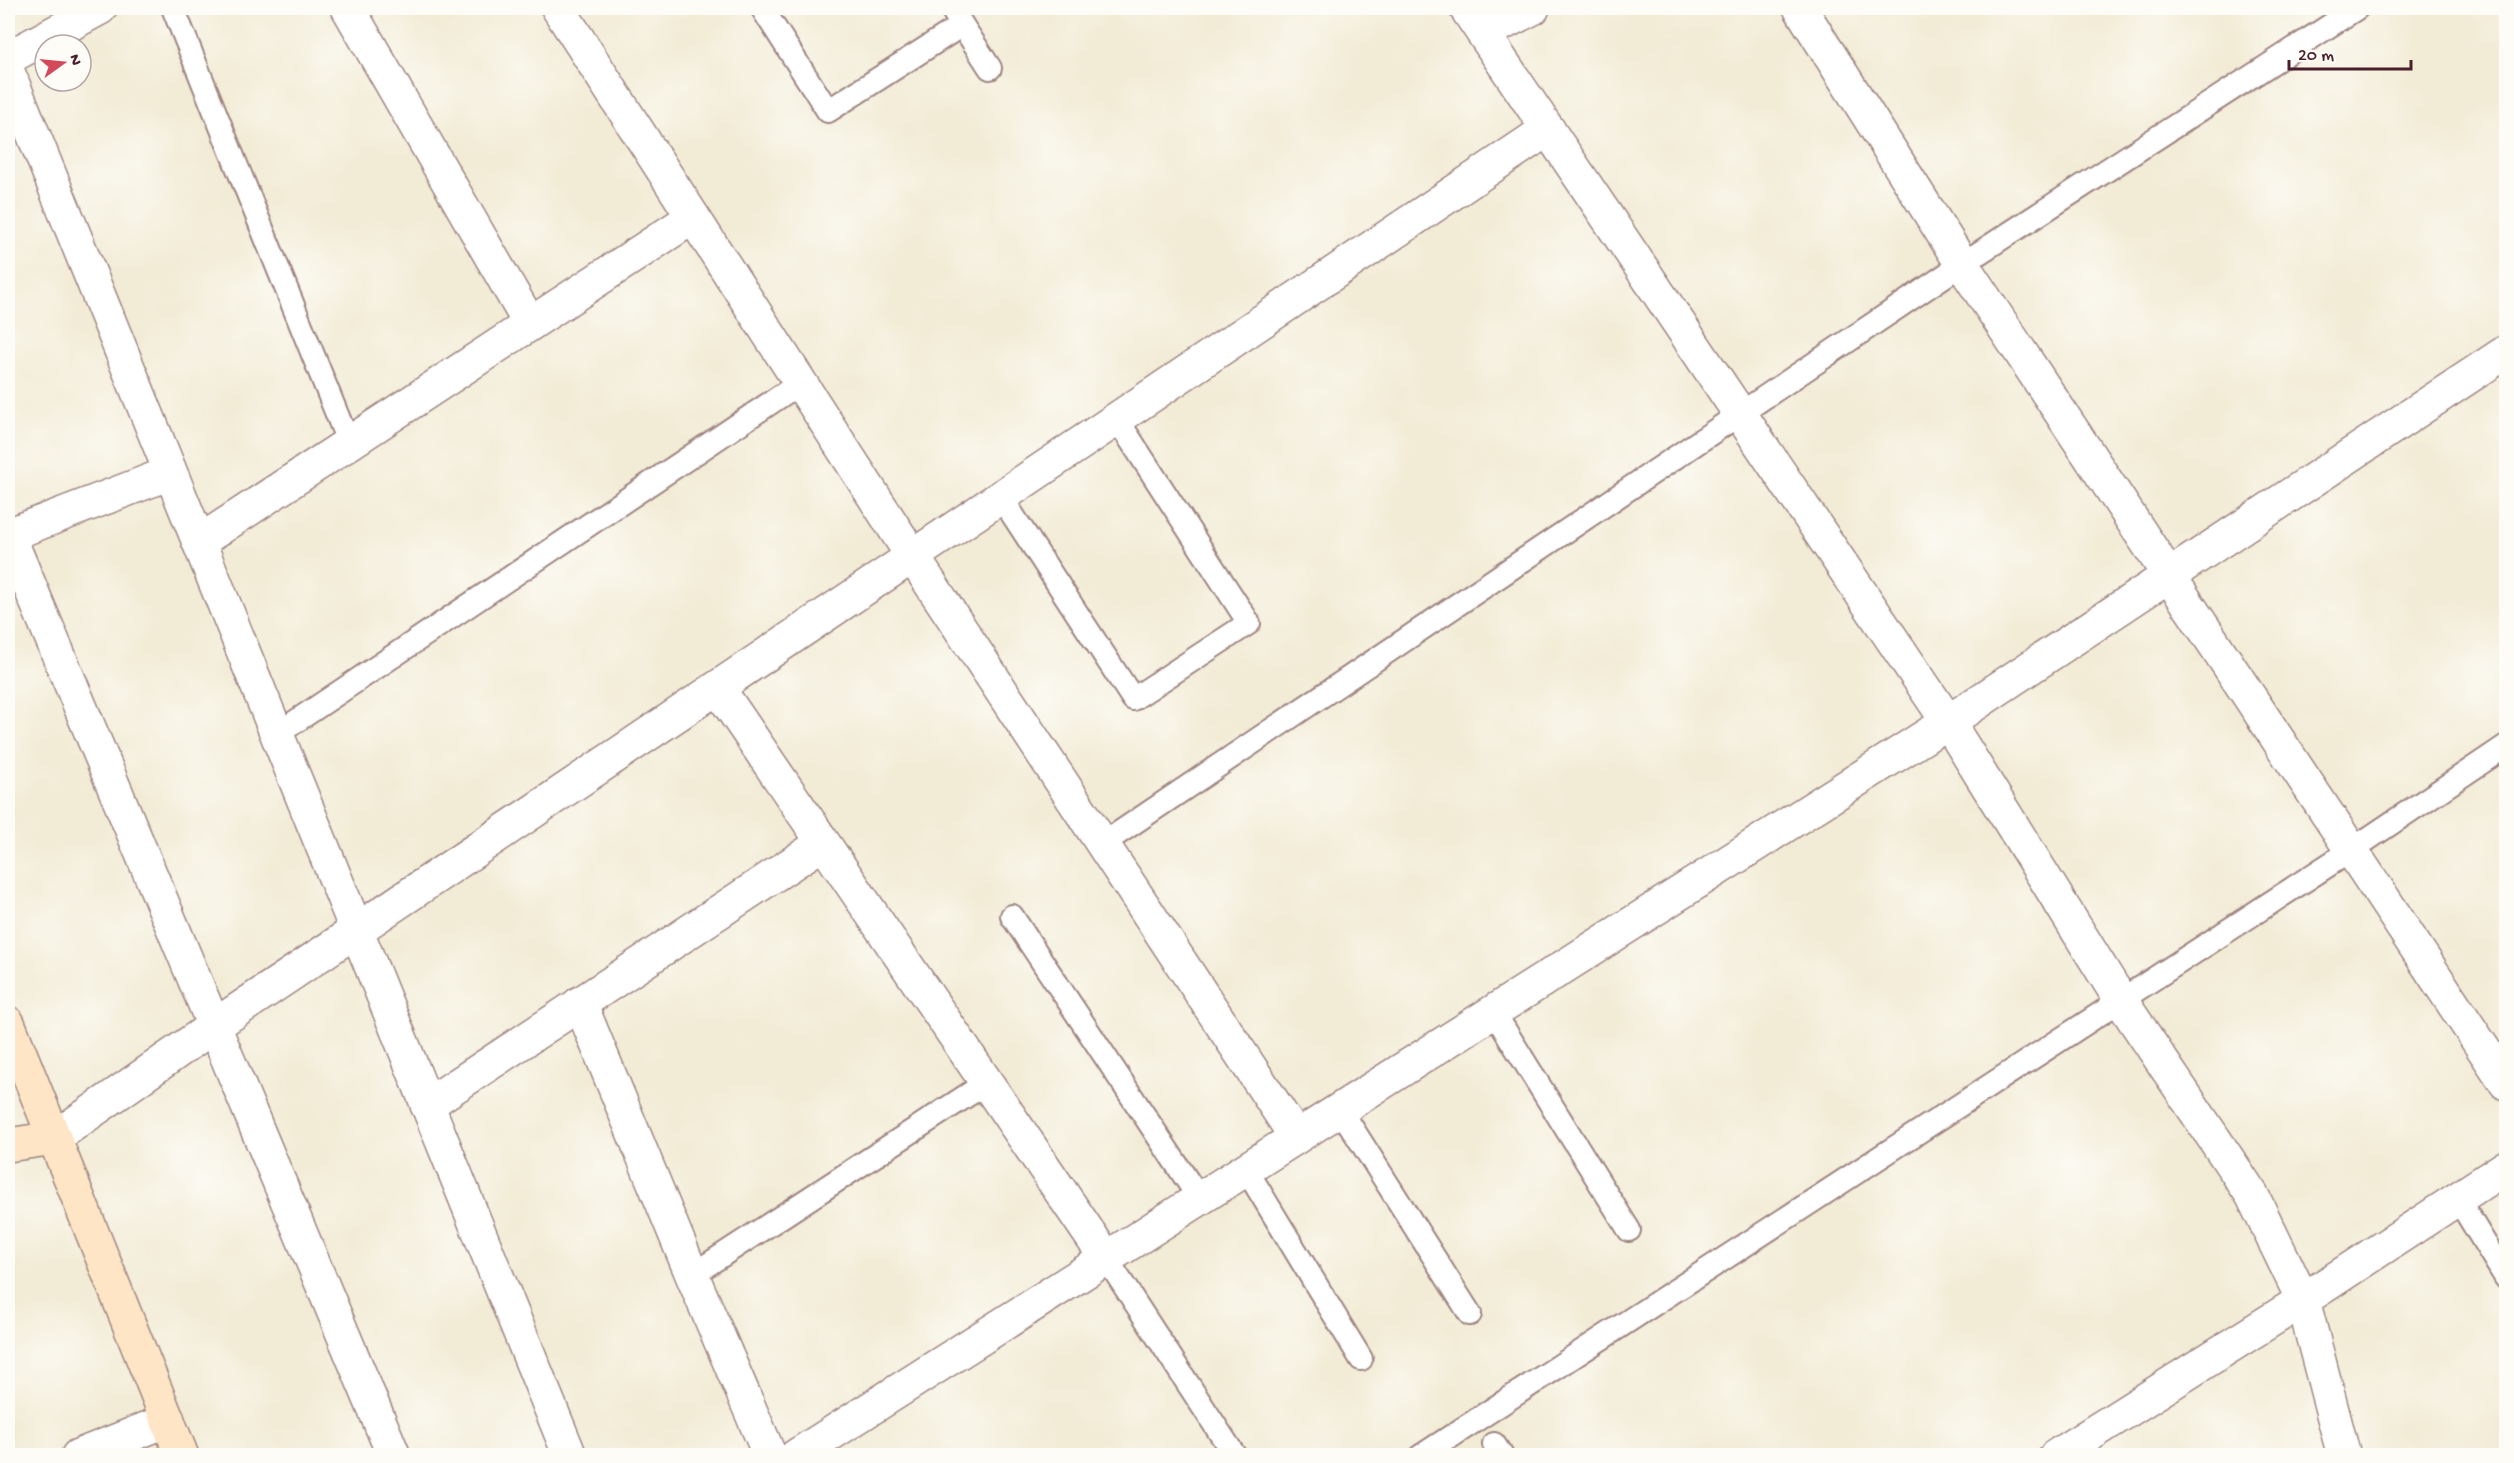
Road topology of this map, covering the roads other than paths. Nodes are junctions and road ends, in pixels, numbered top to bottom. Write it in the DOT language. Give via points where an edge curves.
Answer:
graph roads {
  1 [pos="100,8"];
  2 [pos="173,8"];
  3 [pos="348,8"];
  4 [pos="558,8"];
  5 [pos="762,8"];
  6 [pos="1533,8"];
  7 [pos="1800,8"];
  8 [pos="2357,8"];
  9 [pos="956,16"];
  10 [pos="1475,20"];
  11 [pos="8,58"];
  12 [pos="990,68"];
  13 [pos="8,72"];
  14 [pos="1548,129"];
  15 [pos="693,217"];
  16 [pos="1962,264"];
  17 [pos="530,324"];
  18 [pos="2506,352"];
  19 [pos="800,383"];
  20 [pos="1739,412"];
  21 [pos="1117,420"];
  22 [pos="349,444"];
  23 [pos="170,473"];
  24 [pos="1001,497"];
  25 [pos="8,534"];
  26 [pos="199,542"];
  27 [pos="913,557"];
  28 [pos="2169,575"];
  29 [pos="718,688"];
  30 [pos="1948,722"];
  31 [pos="277,734"];
  32 [pos="2506,746"];
  33 [pos="823,843"];
  34 [pos="1101,845"];
  35 [pos="2350,851"];
  36 [pos="1012,916"];
  37 [pos="357,931"];
  38 [pos="2120,999"];
  39 [pos="580,1003"];
  40 [pos="1493,1011"];
  41 [pos="8,1023"];
  42 [pos="214,1026"];
  43 [pos="986,1083"];
  44 [pos="2506,1083"];
  45 [pos="427,1105"];
  46 [pos="1340,1109"];
  47 [pos="1296,1137"];
  48 [pos="54,1138"];
  49 [pos="8,1145"];
  50 [pos="2506,1167"];
  51 [pos="1246,1168"];
  52 [pos="1199,1198"];
  53 [pos="2458,1199"];
  54 [pos="1629,1230"];
  55 [pos="1106,1258"];
  56 [pos="692,1275"];
  57 [pos="2506,1278"];
  58 [pos="2303,1300"];
  59 [pos="1470,1314"];
  60 [pos="1361,1359"];
  61 [pos="168,1420"];
  62 [pos="78,1455"];
  63 [pos="182,1455"];
  64 [pos="394,1455"];
  65 [pos="570,1455"];
  66 [pos="770,1455"];
  67 [pos="796,1455"];
  68 [pos="1235,1455"];
  69 [pos="1421,1455"];
  70 [pos="2056,1455"];
  71 [pos="2344,1455"];
  1 -- 11 [label="street"];
  2 -- 22 [label="lane"];
  3 -- 17 [label="street"];
  4 -- 15 [label="street"];
  5 -- 9 [label="lane" via="828,111"];
  6 -- 10 [label="street"];
  7 -- 16 [label="street"];
  8 -- 16 [label="lane"];
  9 -- 12 [label="lane"];
  10 -- 14 [label="street"];
  13 -- 23 [label="street"];
  14 -- 20 [label="street"];
  14 -- 21 [label="street"];
  15 -- 17 [label="street"];
  15 -- 19 [label="street"];
  16 -- 20 [label="lane"];
  16 -- 28 [label="street"];
  17 -- 22 [label="street"];
  18 -- 28 [label="street"];
  19 -- 27 [label="street"];
  19 -- 31 [label="lane"];
  20 -- 30 [label="street"];
  20 -- 34 [label="lane"];
  21 -- 24 [label="street"];
  21 -- 24 [label="lane" via="1249,623 1133,699"];
  22 -- 26 [label="street"];
  23 -- 25 [label="street"];
  23 -- 26 [label="street"];
  24 -- 27 [label="street"];
  25 -- 42 [label="street"];
  26 -- 31 [label="street"];
  27 -- 29 [label="street"];
  27 -- 34 [label="street"];
  28 -- 30 [label="street"];
  28 -- 35 [label="street"];
  29 -- 33 [label="street"];
  29 -- 37 [label="street"];
  30 -- 38 [label="street"];
  30 -- 40 [label="street"];
  31 -- 37 [label="street"];
  32 -- 35 [label="lane"];
  33 -- 39 [label="street"];
  33 -- 43 [label="street"];
  34 -- 47 [label="street"];
  35 -- 38 [label="lane"];
  35 -- 44 [label="street"];
  36 -- 52 [label="lane"];
  37 -- 42 [label="street"];
  37 -- 45 [label="street"];
  38 -- 58 [label="street" via="2252,1195"];
  38 -- 69 [label="lane"];
  39 -- 45 [label="street"];
  39 -- 56 [label="street"];
  40 -- 46 [label="street"];
  40 -- 54 [label="lane"];
  41 -- 48 [label="street"];
  42 -- 48 [label="street"];
  42 -- 64 [label="street"];
  43 -- 55 [label="street"];
  43 -- 56 [label="lane"];
  45 -- 65 [label="street"];
  46 -- 47 [label="street"];
  46 -- 59 [label="lane"];
  47 -- 51 [label="street"];
  48 -- 49 [label="street"];
  48 -- 61 [label="street"];
  50 -- 53 [label="street"];
  51 -- 52 [label="street"];
  51 -- 60 [label="lane"];
  52 -- 55 [label="street"];
  53 -- 57 [label="lane"];
  53 -- 58 [label="street"];
  55 -- 67 [label="street"];
  55 -- 68 [label="lane"];
  56 -- 66 [label="street"];
  58 -- 70 [label="street"];
  58 -- 71 [label="street"];
  61 -- 62 [label="street"];
  61 -- 63 [label="street"];
}
